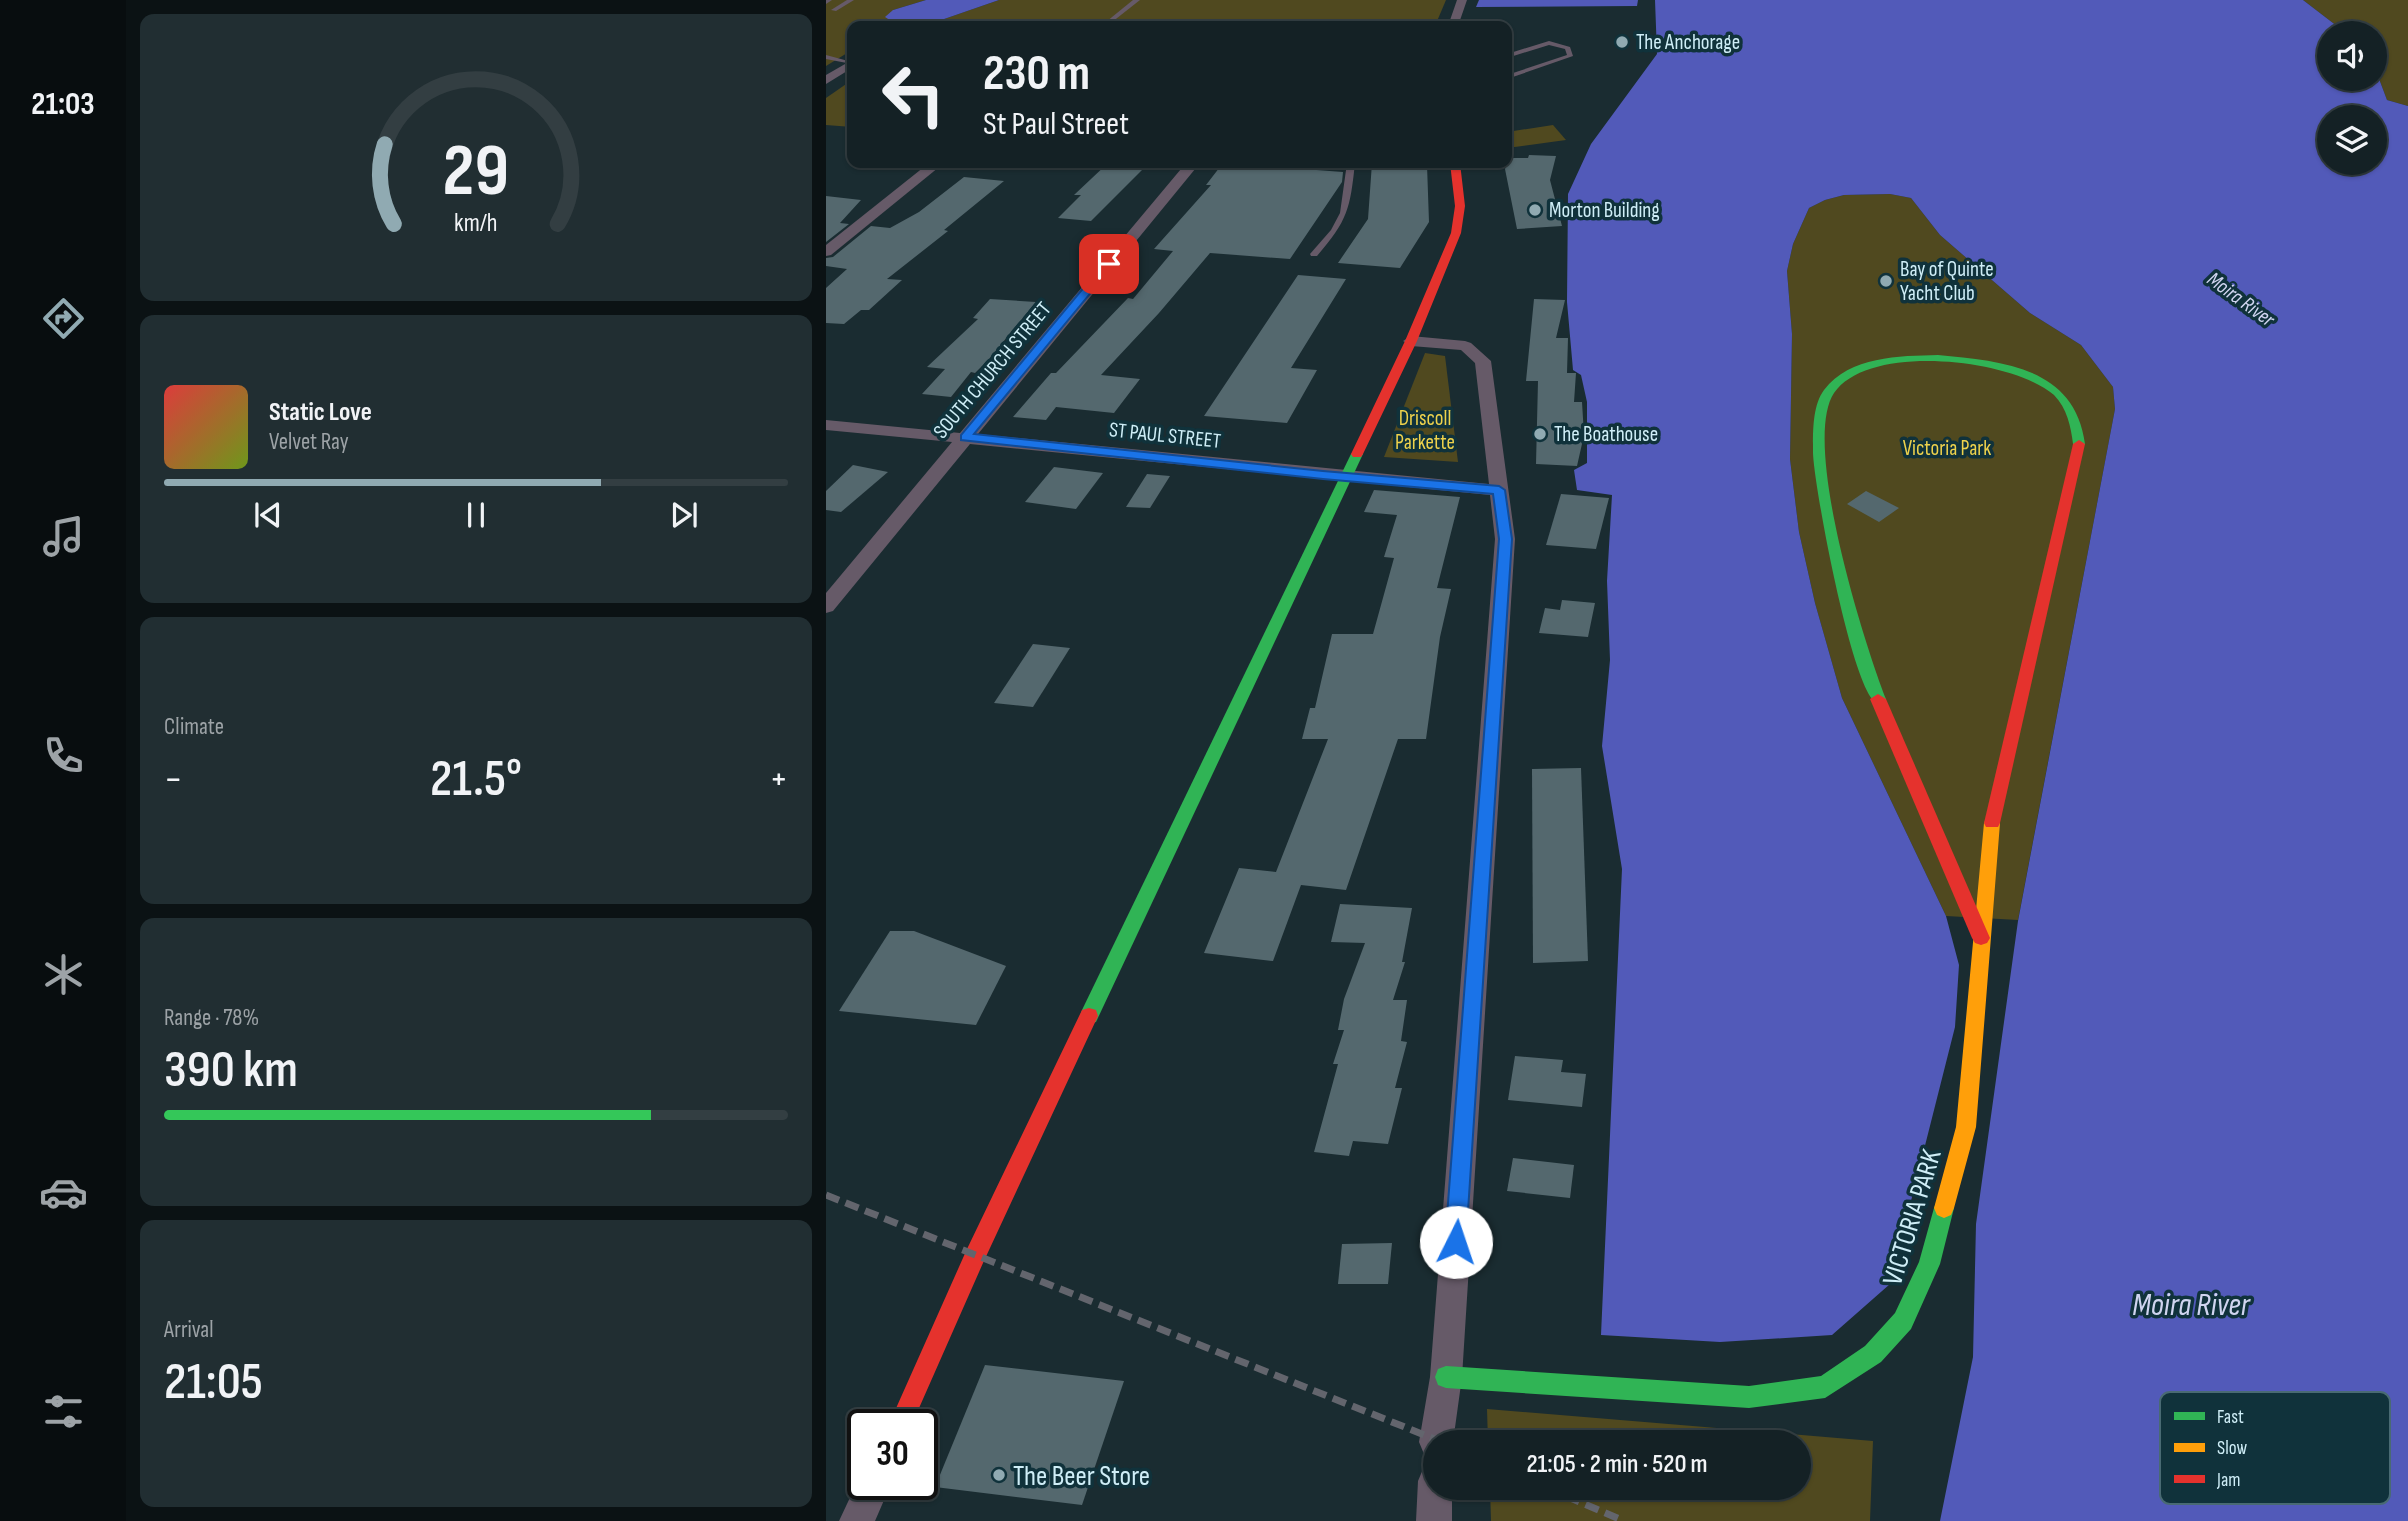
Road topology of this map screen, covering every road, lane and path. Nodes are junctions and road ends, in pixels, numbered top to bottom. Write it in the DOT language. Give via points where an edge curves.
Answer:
graph roads {
  1 [pos="851,0"];
  2 [pos="1137,0"];
  3 [pos="1462,0"];
  4 [pos="834,10"];
  5 [pos="1110,21"];
  6 [pos="1455,21"];
  7 [pos="1512,54"];
  8 [pos="826,57"];
  9 [pos="847,62"];
  10 [pos="847,66"];
  11 [pos="1512,75"];
  12 [pos="826,80"];
  13 [pos="931,168"];
  14 [pos="1189,168"];
  15 [pos="1350,168"];
  16 [pos="1456,168"];
  17 [pos="826,252"];
  18 [pos="1314,254"];
  19 [pos="1411,341"];
  20 [pos="826,425"];
  21 [pos="965,437"];
  22 [pos="1345,477"];
  23 [pos="1499,490"];
  24 [pos="826,606"];
  25 [pos="1981,939"];
  26 [pos="1446,1377"];
  27 [pos="907,1409"];
  28 [pos="1438,1430"];
  29 [pos="867,1500"];
  30 [pos="1435,1500"];
  31 [pos="857,1521"];
  32 [pos="1434,1521"];
  1 -- 4 [label="lane"];
  2 -- 5 [label="lane"];
  3 -- 6 [label="street"];
  7 -- 11 [label="lane" via="1549,43 1568,48 1570,56"];
  8 -- 9 [label="lane"];
  10 -- 12 [label="street"];
  13 -- 17 [label="street"];
  14 -- 21 [label="street, SOUTH CHURCH STREET"];
  15 -- 18 [label="lane" via="1345,216"];
  16 -- 19 [label="street" via="1460,206 1456,233"];
  19 -- 22 [label="street"];
  19 -- 23 [label="street" via="1465,346 1483,360"];
  20 -- 21 [label="street, ST PAUL STREET"];
  21 -- 22 [label="street, ST PAUL STREET"];
  21 -- 24 [label="street, SOUTH CHURCH STREET"];
  22 -- 23 [label="street, ST PAUL STREET"];
  22 -- 27 [label="street"];
  23 -- 26 [label="street" via="1505,539"];
  25 -- 25 [label="street, VICTORIA PARK" via="1989,838 2079,447 2076,417 2054,389 2030,376 1996,366 1900,359 1840,375 1826,393 1818,446 1825,518 1872,681"];
  25 -- 26 [label="street, VICTORIA PARK" via="1966,1127 1929,1264 1903,1321 1872,1354 1825,1387 1749,1397"];
  26 -- 28 [label="street"];
  29 -- 31 [label="street"];
  30 -- 32 [label="street"];
}
